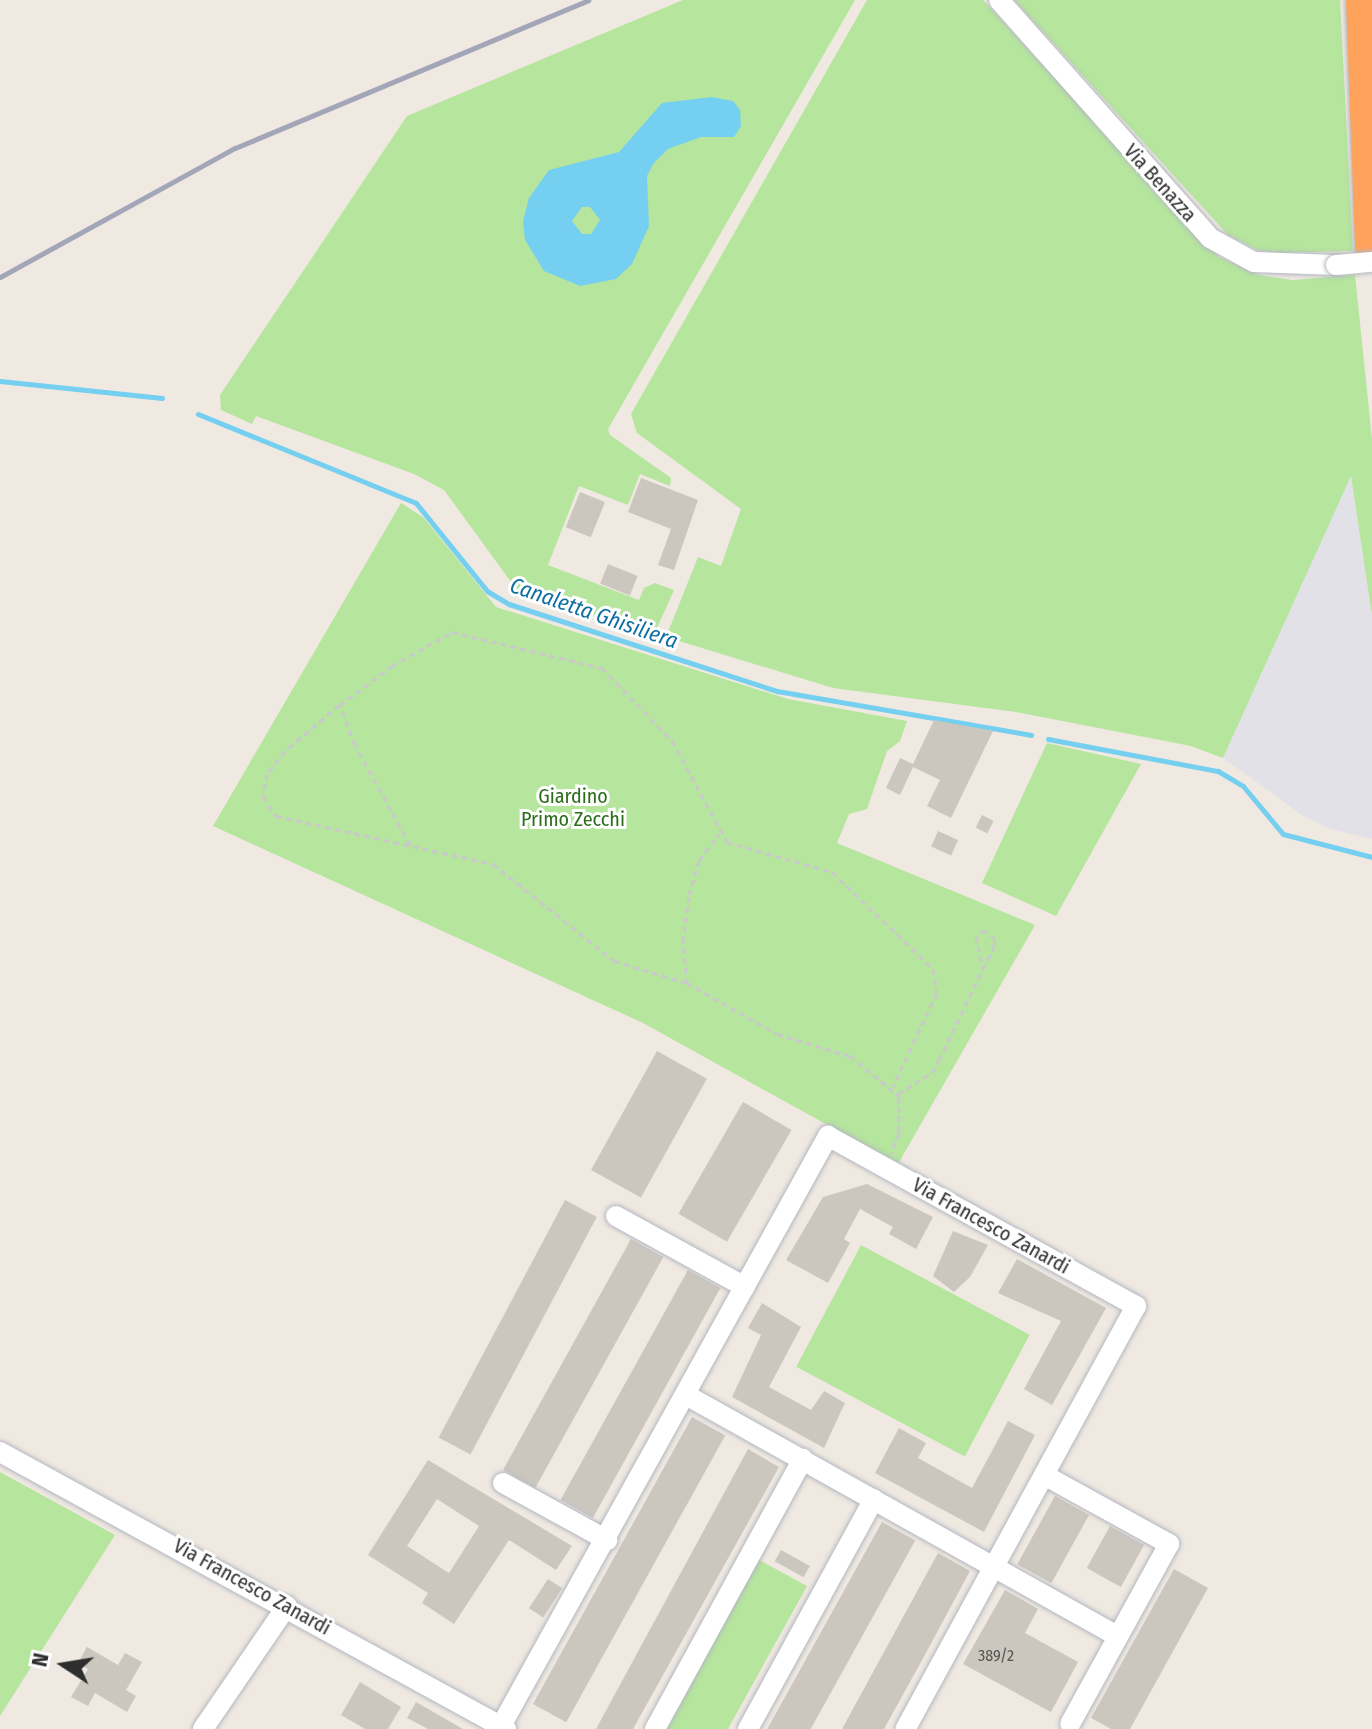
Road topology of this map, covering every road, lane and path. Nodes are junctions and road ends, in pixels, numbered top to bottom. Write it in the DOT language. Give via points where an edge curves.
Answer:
graph roads {
  1 [pos="999,0"];
  2 [pos="1361,0"];
  3 [pos="1371,255"];
  4 [pos="340,705"];
  5 [pos="719,834"];
  6 [pos="410,845"];
  7 [pos="983,969"];
  8 [pos="687,983"];
  9 [pos="893,1086"];
  10 [pos="898,1094"];
  11 [pos="884,1167"];
  12 [pos="616,1216"];
  13 [pos="745,1287"];
  14 [pos="686,1395"];
  15 [pos="0,1452"];
  16 [pos="803,1459"];
  17 [pos="1044,1475"];
  18 [pos="503,1483"];
  19 [pos="874,1499"];
  20 [pos="607,1540"];
  21 [pos="994,1567"];
  22 [pos="287,1606"];
  23 [pos="1117,1636"];
  24 [pos="1070,1724"];
  25 [pos="503,1728"];
  26 [pos="203,1729"];
  27 [pos="655,1729"];
  28 [pos="748,1729"];
  29 [pos="905,1729"];
  1 -- 3 [label="street, Via Benazza, bridge" via="1210,238 1254,262 1336,265"];
  2 -- 3 [label="highway"];
  4 -- 5 [label="path" via="392,666 452,632 602,668 672,741"];
  4 -- 6 [label="path" via="355,745"];
  4 -- 6 [label="path" via="277,760 263,783 266,803 286,820"];
  5 -- 8 [label="path" via="699,860 689,895 683,931"];
  5 -- 9 [label="path" via="737,848 832,872 938,976 937,993"];
  6 -- 8 [label="path" via="493,864 614,961"];
  7 -- 7 [label="path" via="995,939 985,930 976,936"];
  7 -- 10 [label="path" via="932,1073"];
  8 -- 9 [label="path" via="777,1034 850,1056"];
  9 -- 10 [label="path"];
  10 -- 11 [label="path" via="897,1143"];
  11 -- 13 [label="street, Via Francesco Zanardi" via="828,1136"];
  11 -- 17 [label="street, Via Francesco Zanardi" via="1136,1306"];
  12 -- 13 [label="street"];
  13 -- 14 [label="street, Via Francesco Zanardi"];
  14 -- 16 [label="street"];
  14 -- 20 [label="street, Via Francesco Zanardi"];
  15 -- 22 [label="street, Via Francesco Zanardi"];
  16 -- 19 [label="street"];
  16 -- 27 [label="street"];
  17 -- 21 [label="street, Via Francesco Zanardi"];
  17 -- 23 [label="street" via="1169,1544"];
  18 -- 20 [label="street"];
  19 -- 21 [label="street"];
  19 -- 28 [label="street"];
  20 -- 25 [label="street, Via Francesco Zanardi"];
  21 -- 23 [label="street"];
  21 -- 29 [label="street, Via Francesco Zanardi"];
  22 -- 25 [label="street, Via Francesco Zanardi"];
  22 -- 26 [label="street"];
  23 -- 24 [label="street"];
}
